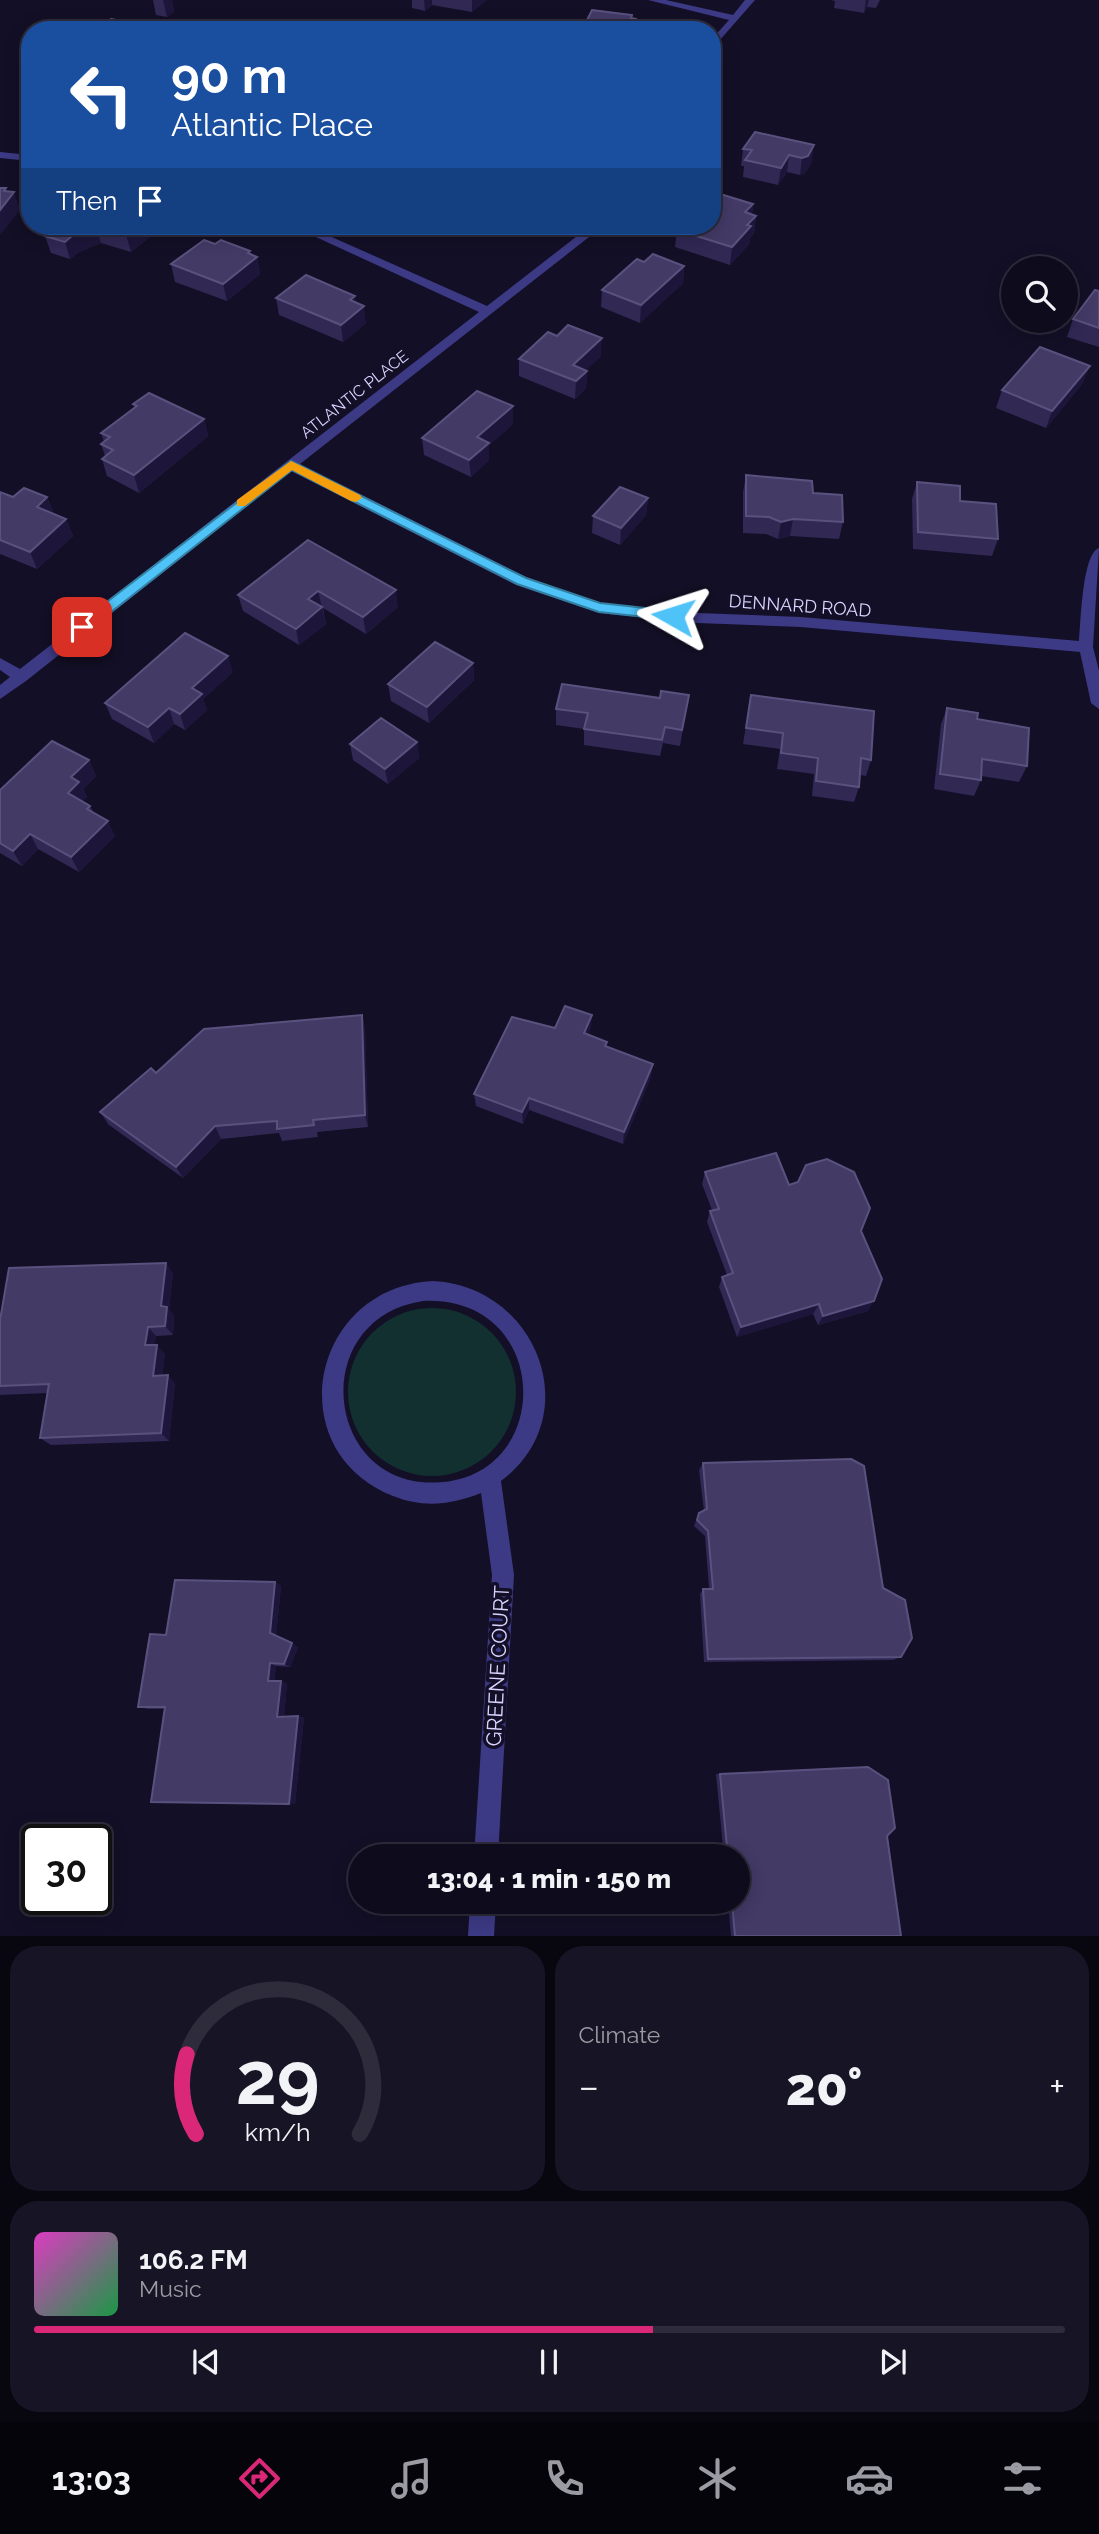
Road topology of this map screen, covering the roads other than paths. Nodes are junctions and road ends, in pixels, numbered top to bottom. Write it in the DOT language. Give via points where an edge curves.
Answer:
graph roads {
  1 [pos="653,0"];
  2 [pos="750,0"];
  3 [pos="734,18"];
  4 [pos="721,35"];
  5 [pos="0,155"];
  6 [pos="21,157"];
  7 [pos="318,235"];
  8 [pos="585,235"];
  9 [pos="488,311"];
  10 [pos="291,465"];
  11 [pos="1099,553"];
  12 [pos="1086,647"];
  13 [pos="0,663"];
  14 [pos="21,677"];
  15 [pos="0,693"];
  16 [pos="1099,703"];
  17 [pos="489,1475"];
  18 [pos="487,1844"];
  19 [pos="482,1914"];
  20 [pos="481,1936"];
  1 -- 3 [label="street"];
  2 -- 3 [label="street"];
  3 -- 4 [label="street"];
  5 -- 6 [label="street"];
  7 -- 9 [label="street"];
  8 -- 9 [label="street, ATLANTIC PLACE"];
  9 -- 10 [label="street, ATLANTIC PLACE"];
  10 -- 12 [label="street, DENNARD ROAD" via="521,581 599,608"];
  10 -- 14 [label="street, ATLANTIC PLACE"];
  11 -- 12 [label="street"];
  12 -- 16 [label="street"];
  13 -- 14 [label="street"];
  14 -- 15 [label="street, ATLANTIC PLACE"];
  17 -- 17 [label="street" via="514,1451 530,1420 535,1387 530,1355 514,1327 491,1305 462,1292 431,1289 400,1296 372,1312 350,1337 335,1367 332,1402 340,1436 358,1465 387,1485 421,1495 456,1491"];
  17 -- 18 [label="street, GREENE COURT" via="503,1576"];
  19 -- 20 [label="street"];
}
